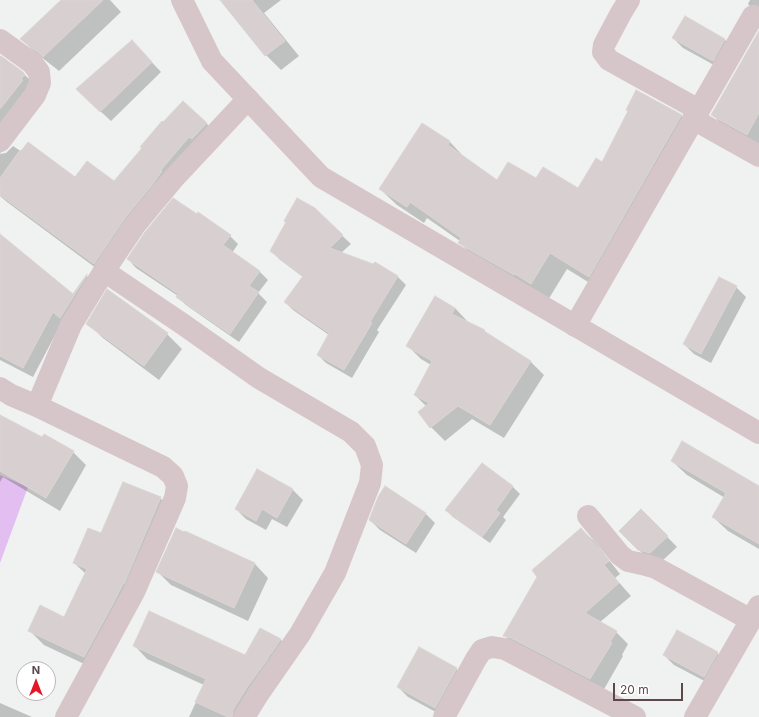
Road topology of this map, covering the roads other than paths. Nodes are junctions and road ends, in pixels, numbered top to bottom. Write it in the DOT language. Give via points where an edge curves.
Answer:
graph roads {
  1 [pos="182,0"];
  2 [pos="629,0"];
  3 [pos="753,16"];
  4 [pos="0,40"];
  5 [pos="248,99"];
  6 [pos="696,114"];
  7 [pos="0,141"];
  8 [pos="759,156"];
  9 [pos="104,271"];
  10 [pos="575,326"];
  11 [pos="0,388"];
  12 [pos="37,406"];
  13 [pos="759,433"];
  14 [pos="588,516"];
  15 [pos="755,613"];
  16 [pos="606,710"];
  17 [pos="66,717"];
  18 [pos="244,717"];
  19 [pos="444,717"];
  20 [pos="635,717"];
  21 [pos="696,717"];
  1 -- 5 [label="street" via="212,61"];
  2 -- 6 [label="street" via="604,45 603,52 609,60"];
  3 -- 6 [label="street"];
  4 -- 7 [label="street" via="32,63 39,72 40,83 35,94"];
  5 -- 9 [label="street" via="174,178 135,225"];
  5 -- 10 [label="street" via="321,177"];
  6 -- 8 [label="street"];
  6 -- 10 [label="street"];
  9 -- 12 [label="street" via="71,325"];
  9 -- 18 [label="street" via="258,378 351,432 365,446 372,465 370,483 335,573 300,634"];
  10 -- 13 [label="street"];
  11 -- 12 [label="street"];
  12 -- 17 [label="street" via="163,467 173,476 177,486 175,498 134,592"];
  14 -- 15 [label="street" via="628,561 656,568"];
  15 -- 21 [label="street"];
  16 -- 19 [label="street" via="505,649 492,647 482,650"];
  16 -- 20 [label="street"];
}
